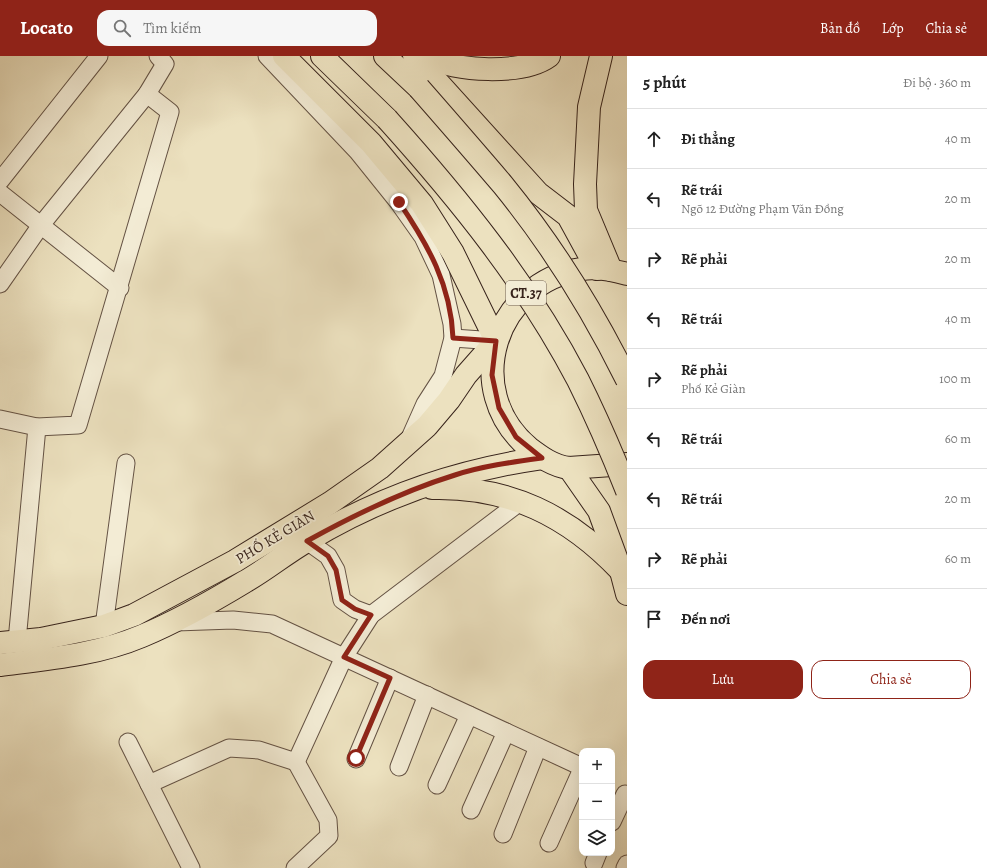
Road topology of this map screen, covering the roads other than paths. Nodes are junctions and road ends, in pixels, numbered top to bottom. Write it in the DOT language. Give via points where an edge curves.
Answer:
graph roads {
  1 [pos="99,56"];
  2 [pos="158,56"];
  3 [pos="266,56"];
  4 [pos="284,56"];
  5 [pos="322,56"];
  6 [pos="385,56"];
  7 [pos="414,56"];
  8 [pos="427,56"];
  9 [pos="549,56"];
  10 [pos="601,56"];
  11 [pos="147,94"];
  12 [pos="0,181"];
  13 [pos="0,192"];
  14 [pos="41,225"];
  15 [pos="612,271"];
  16 [pos="0,284"];
  17 [pos="120,288"];
  18 [pos="453,338"];
  19 [pos="496,341"];
  20 [pos="627,380"];
  21 [pos="0,419"];
  22 [pos="37,427"];
  23 [pos="407,446"];
  24 [pos="542,458"];
  25 [pos="126,463"];
  26 [pos="627,464"];
  27 [pos="569,468"];
  28 [pos="417,488"];
  29 [pos="627,491"];
  30 [pos="520,502"];
  31 [pos="307,541"];
  32 [pos="621,571"];
  33 [pos="204,578"];
  34 [pos="627,594"];
  35 [pos="216,598"];
  36 [pos="371,615"];
  37 [pos="172,622"];
  38 [pos="104,626"];
  39 [pos="9,642"];
  40 [pos="344,657"];
  41 [pos="0,665"];
  42 [pos="390,678"];
  43 [pos="427,695"];
  44 [pos="469,715"];
  45 [pos="506,732"];
  46 [pos="128,742"];
  47 [pos="538,747"];
  48 [pos="356,758"];
  49 [pos="296,762"];
  50 [pos="579,767"];
  51 [pos="400,768"];
  52 [pos="579,775"];
  53 [pos="149,784"];
  54 [pos="437,785"];
  55 [pos="621,792"];
  56 [pos="471,810"];
  57 [pos="613,820"];
  58 [pos="503,834"];
  59 [pos="549,843"];
  60 [pos="627,864"];
  61 [pos="191,868"];
  62 [pos="295,868"];
  63 [pos="625,868"];
  1 -- 12 [label="street"];
  2 -- 11 [label="street" via="165,64"];
  3 -- 18 [label="street" via="358,152 399,202 423,237 441,275"];
  4 -- 19 [label="main road" via="372,143 422,204 453,253"];
  5 -- 29 [label="main road, CT.37, bridge" via="387,119 445,183 512,272 577,379 604,433"];
  6 -- 20 [label="main road, CT.37, bridge" via="419,88 503,185 527,217 563,267"];
  7 -- 15 [label="main road" via="538,192 568,216"];
  8 -- 9 [label="main road" via="464,67 495,69 523,67"];
  10 -- 15 [label="main road" via="589,107 586,210"];
  11 -- 14 [label="street"];
  11 -- 17 [label="street" via="170,112"];
  13 -- 14 [label="street"];
  14 -- 16 [label="street"];
  14 -- 17 [label="street"];
  15 -- 19 [label="main road" via="583,269 554,276 528,292 509,314"];
  17 -- 22 [label="street" via="78,425"];
  18 -- 19 [label="street"];
  18 -- 23 [label="street" via="443,376 425,404"];
  19 -- 23 [label="main road, PHỐ KẺ GIÀN" via="466,374 449,400"];
  19 -- 24 [label="main road" via="492,375 499,408 516,437"];
  21 -- 22 [label="street"];
  22 -- 39 [label="street"];
  23 -- 33 [label="main road, PHỐ KẺ GIÀN" via="330,503"];
  24 -- 27 [label="main road"];
  24 -- 28 [label="main road, PHỐ KẺ GIÀN" via="480,468"];
  25 -- 38 [label="street"];
  26 -- 27 [label="main road"];
  27 -- 32 [label="main road" via="599,511"];
  28 -- 30 [label="main road" via="481,491"];
  28 -- 31 [label="main road, PHỐ KẺ GIÀN" via="370,508"];
  30 -- 32 [label="main road" via="554,516 581,534"];
  30 -- 36 [label="street"];
  31 -- 35 [label="main road, PHỐ KẺ GIÀN"];
  31 -- 36 [label="street" via="328,556 336,570 342,600 355,609"];
  32 -- 34 [label="main road"];
  33 -- 35 [label="main road"];
  33 -- 38 [label="main road, PHỐ KẺ GIÀN" via="134,615"];
  35 -- 37 [label="main road, PHỐ KẺ GIÀN"];
  36 -- 40 [label="street"];
  37 -- 40 [label="street" via="233,620 272,624"];
  37 -- 41 [label="main road, PHỐ KẺ GIÀN" via="107,648 76,655"];
  38 -- 39 [label="main road, PHỐ KẺ GIÀN" via="41,639"];
  40 -- 42 [label="street"];
  40 -- 49 [label="street"];
  42 -- 43 [label="street"];
  42 -- 48 [label="street"];
  43 -- 44 [label="street"];
  43 -- 51 [label="street"];
  44 -- 45 [label="street"];
  44 -- 54 [label="street"];
  45 -- 47 [label="street"];
  45 -- 56 [label="street"];
  46 -- 53 [label="street"];
  47 -- 50 [label="street"];
  47 -- 58 [label="street"];
  49 -- 53 [label="street" via="259,750 229,748"];
  49 -- 62 [label="street" via="328,820 329,836"];
  52 -- 59 [label="street"];
  53 -- 61 [label="street"];
  55 -- 57 [label="street"];
  60 -- 63 [label="street"];
}
